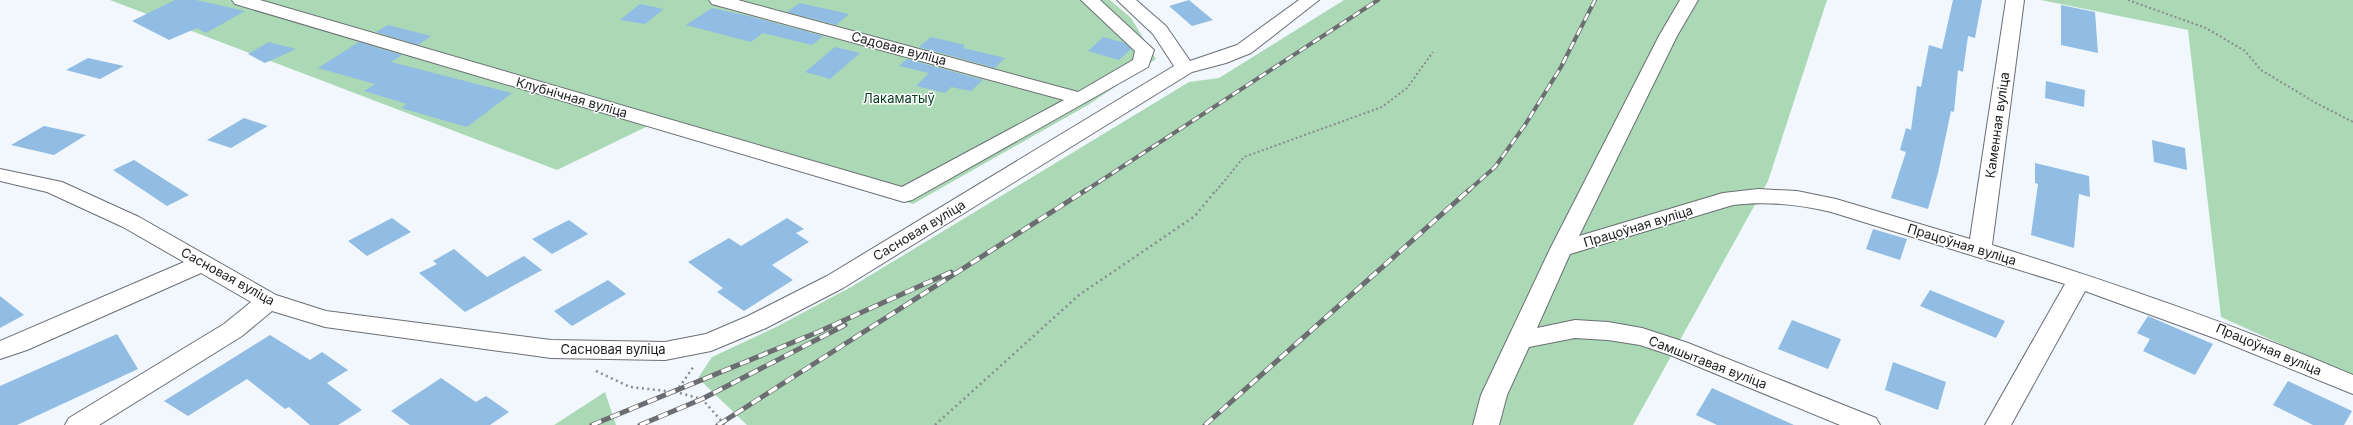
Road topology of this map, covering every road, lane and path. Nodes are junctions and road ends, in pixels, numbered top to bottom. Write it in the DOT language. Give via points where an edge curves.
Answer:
graph roads {
  1 [pos="241,0"];
  2 [pos="718,0"];
  3 [pos="1090,0"];
  4 [pos="1126,0"];
  5 [pos="1310,0"];
  6 [pos="1689,0"];
  7 [pos="2015,0"];
  8 [pos="2128,0"];
  9 [pos="1433,52"];
  10 [pos="1185,68"];
  11 [pos="1078,100"];
  12 [pos="2353,122"];
  13 [pos="0,175"];
  14 [pos="1561,249"];
  15 [pos="1980,250"];
  16 [pos="203,263"];
  17 [pos="2079,280"];
  18 [pos="268,301"];
  19 [pos="1519,340"];
  20 [pos="0,350"];
  21 [pos="594,370"];
  22 [pos="2353,385"];
  23 [pos="78,425"];
  24 [pos="725,425"];
  25 [pos="934,425"];
  26 [pos="1486,425"];
  27 [pos="1867,425"];
  28 [pos="1998,425"];
  1 -- 11 [label="street, Клубнічная вуліца" via="904,195"];
  2 -- 11 [label="street, Садовая вуліца" via="1068,94"];
  3 -- 11 [label="street" via="1145,50 1141,63"];
  4 -- 10 [label="street" via="1160,30"];
  5 -- 10 [label="street, Сасновая вуліца" via="1244,49"];
  6 -- 14 [label="street" via="1668,36"];
  7 -- 15 [label="street, Каменная вуліца"];
  8 -- 12 [label="path" via="2206,28 2245,51 2261,70"];
  9 -- 25 [label="path" via="1407,88 1382,107 1244,157 1195,216 1079,295"];
  10 -- 18 [label="street, Сасновая вуліца" via="835,282 757,322 711,342 665,351 551,349 324,319"];
  13 -- 16 [label="street, Сасновая вуліца" via="54,187 131,222"];
  14 -- 15 [label="street, Працоўная вуліца" via="1731,198 1773,195 1836,206"];
  14 -- 19 [label="street"];
  15 -- 17 [label="street, Працоўная вуліца"];
  16 -- 18 [label="street, Сасновая вуліца"];
  16 -- 20 [label="street"];
  17 -- 22 [label="street, Працоўная вуліца" via="2220,329"];
  17 -- 28 [label="street"];
  18 -- 23 [label="street" via="233,330"];
  19 -- 26 [label="street" via="1494,395"];
  19 -- 27 [label="street, Самшытавая вуліца" via="1575,329 1642,337"];
  21 -- 24 [label="path" via="630,387 676,392 702,399"];
}
